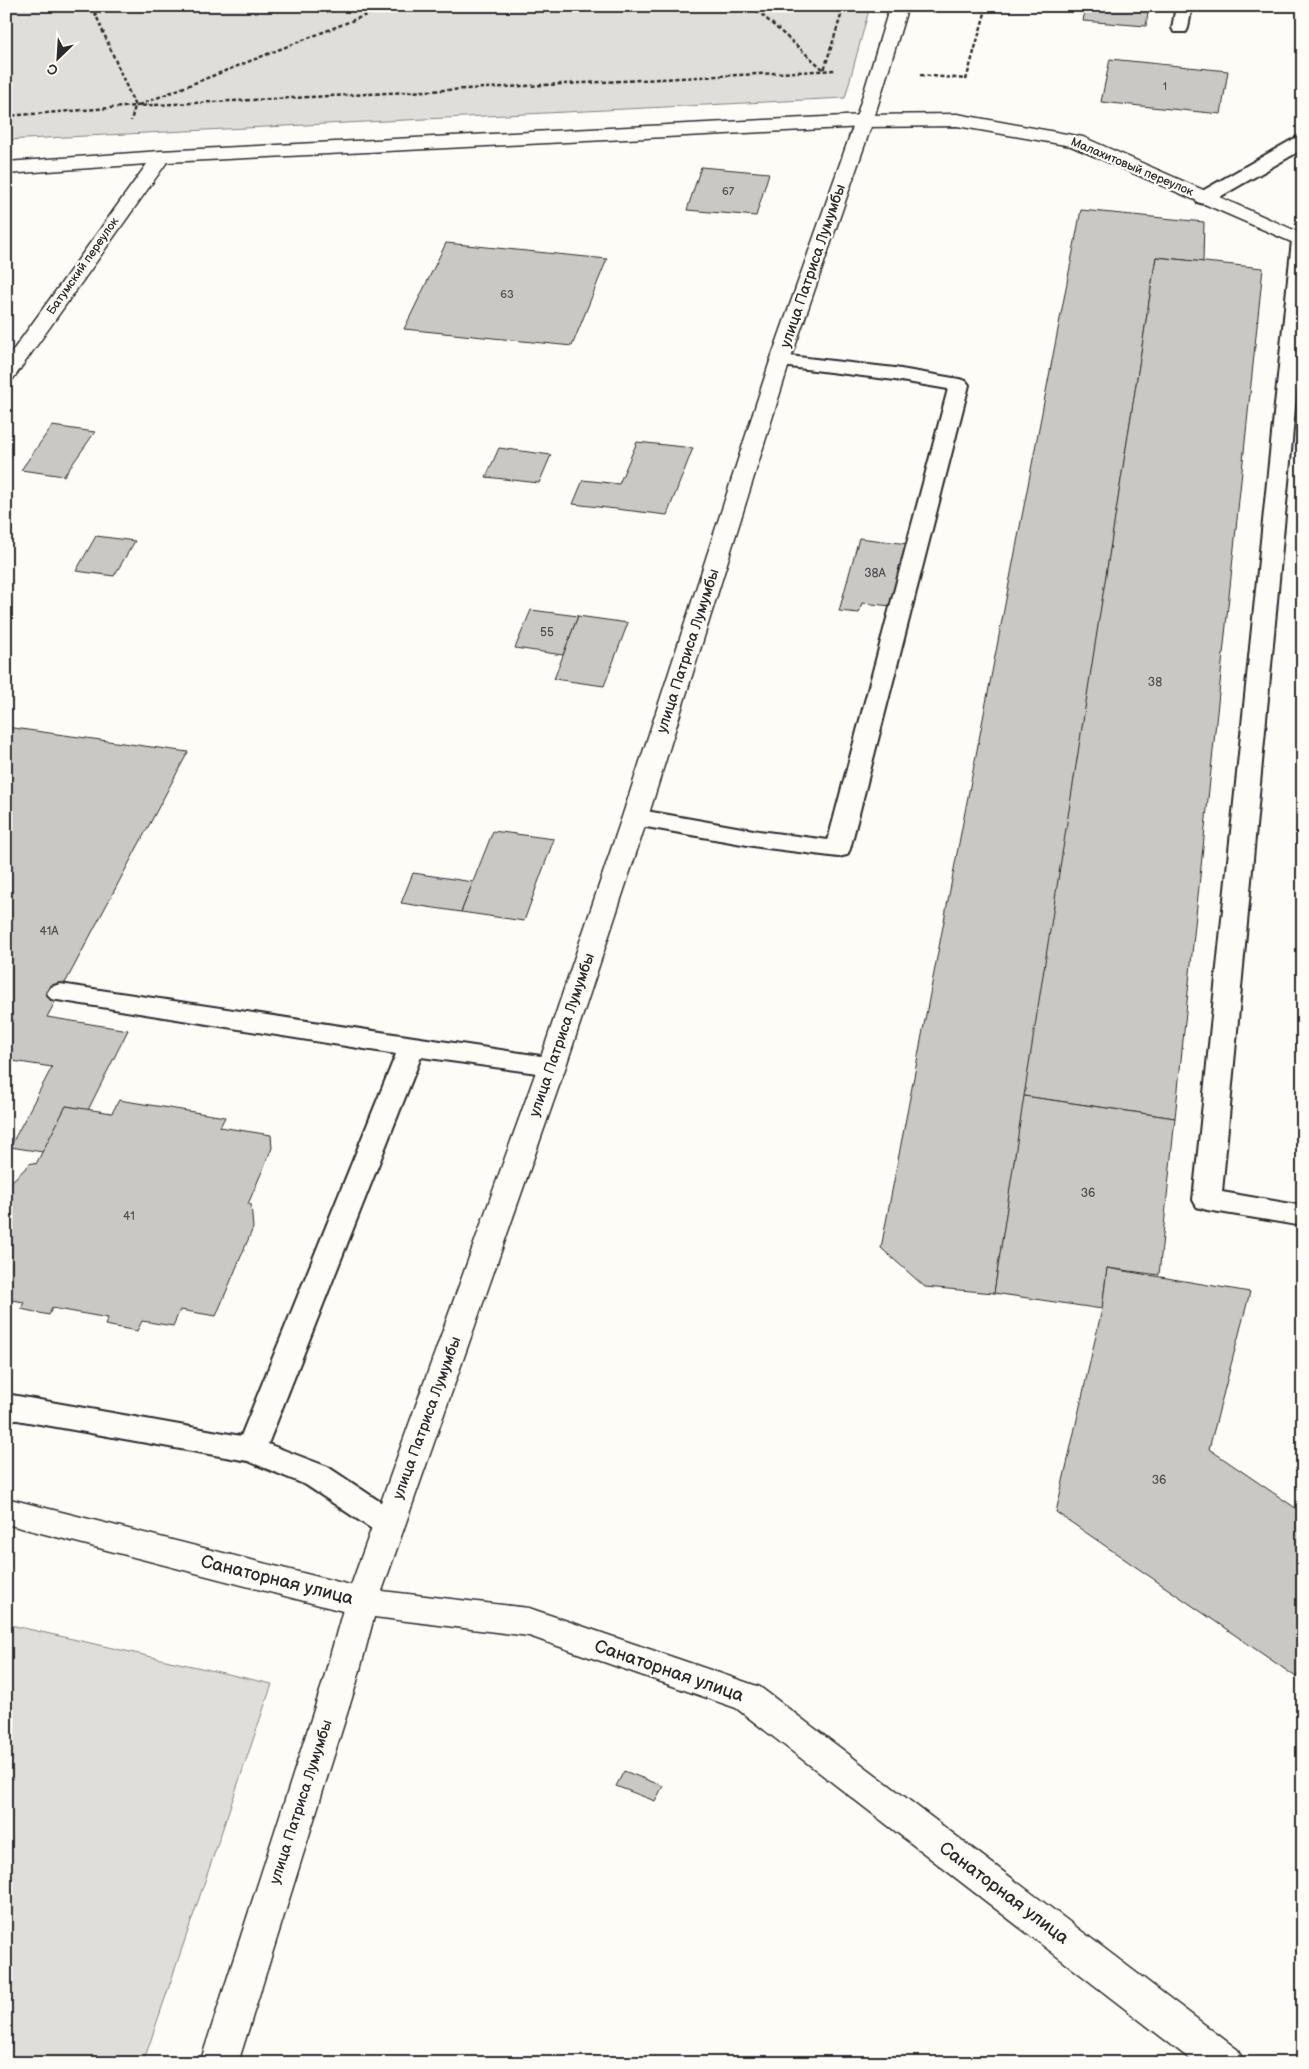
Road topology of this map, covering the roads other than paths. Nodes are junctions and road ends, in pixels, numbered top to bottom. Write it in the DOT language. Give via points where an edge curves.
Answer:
graph roads {
  1 [pos="899,6"];
  2 [pos="1184,6"];
  3 [pos="1180,28"];
  4 [pos="864,121"];
  5 [pos="1303,141"];
  6 [pos="161,156"];
  7 [pos="6,168"];
  8 [pos="1204,198"];
  9 [pos="1302,240"];
  10 [pos="780,361"];
  11 [pos="6,375"];
  12 [pos="635,817"];
  13 [pos="60,993"];
  14 [pos="412,1047"];
  15 [pos="552,1066"];
  16 [pos="1303,1216"];
  17 [pos="6,1406"];
  18 [pos="251,1450"];
  19 [pos="6,1511"];
  20 [pos="389,1524"];
  21 [pos="362,1602"];
  22 [pos="219,2063"];
  23 [pos="1225,2063"];
  1 -- 4 [label="street, улица Патриса Лумумбы"];
  2 -- 3 [label="lane"];
  4 -- 6 [label="street, Малахитовый переулок"];
  4 -- 8 [label="street, Малахитовый переулок" via="957,120 1076,141"];
  4 -- 10 [label="street, улица Патриса Лумумбы"];
  5 -- 8 [label="lane"];
  6 -- 7 [label="street, Малахитовый переулок"];
  6 -- 11 [label="street, Батумский переулок"];
  8 -- 9 [label="street, Малахитовый переулок"];
  9 -- 16 [label="lane" via="1207,1200"];
  10 -- 12 [label="street, улица Патриса Лумумбы"];
  10 -- 12 [label="lane" via="959,384 838,849"];
  12 -- 15 [label="street, улица Патриса Лумумбы"];
  13 -- 14 [label="lane"];
  14 -- 15 [label="lane"];
  14 -- 18 [label="lane"];
  15 -- 20 [label="street, улица Патриса Лумумбы"];
  17 -- 18 [label="lane"];
  18 -- 20 [label="lane" via="317,1476"];
  19 -- 21 [label="street, Санаторная улица"];
  20 -- 21 [label="street, улица Патриса Лумумбы"];
  21 -- 22 [label="street, улица Патриса Лумумбы"];
  21 -- 23 [label="street, Санаторная улица" via="529,1622 748,1697"];
}
